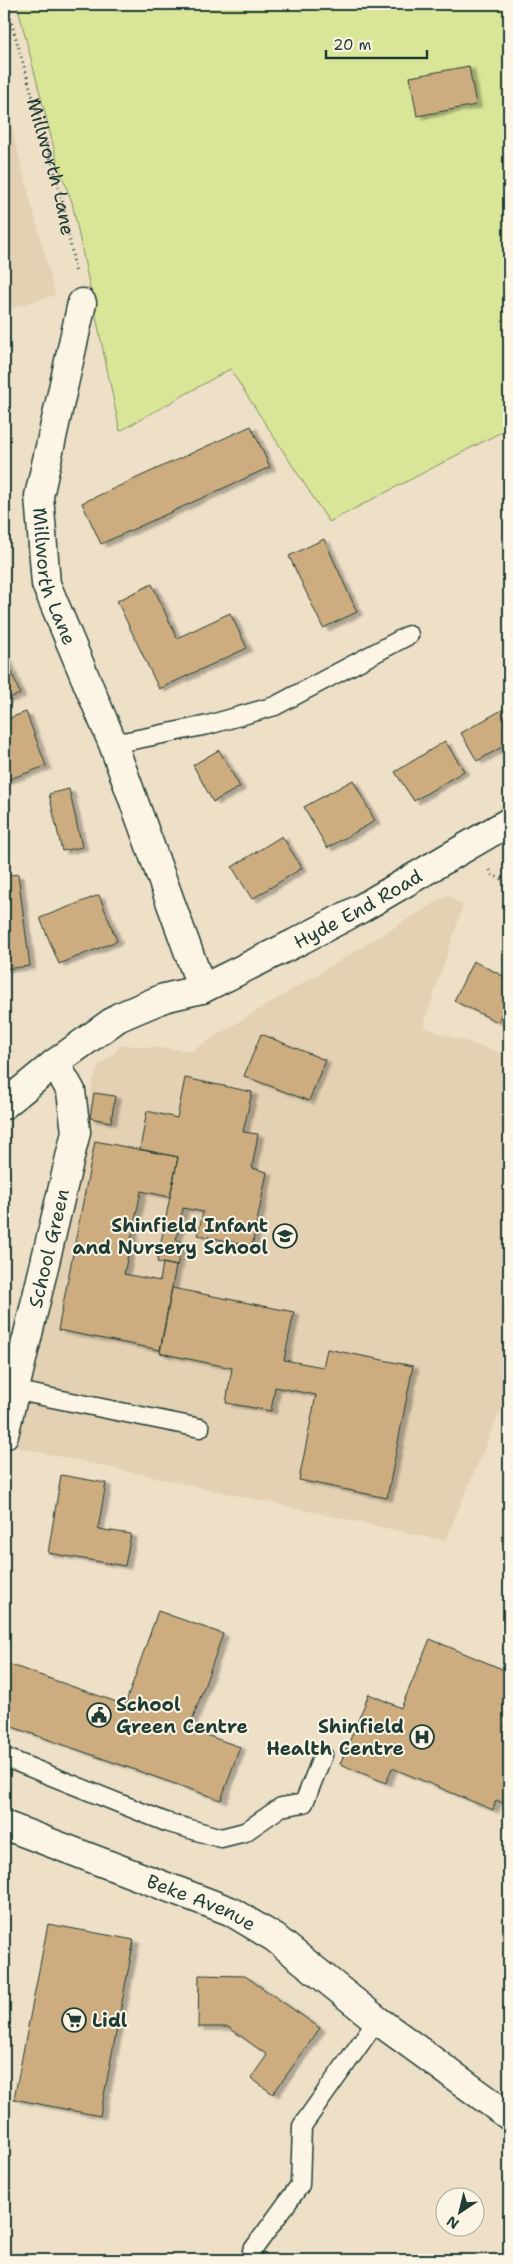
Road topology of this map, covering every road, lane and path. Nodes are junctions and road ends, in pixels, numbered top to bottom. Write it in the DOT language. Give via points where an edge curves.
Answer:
graph roads {
  1 [pos="6,4"];
  2 [pos="82,303"];
  3 [pos="409,635"];
  4 [pos="113,744"];
  5 [pos="509,822"];
  6 [pos="202,988"];
  7 [pos="55,1063"];
  8 [pos="4,1105"];
  9 [pos="13,1390"];
  10 [pos="200,1428"];
  11 [pos="4,1435"];
  12 [pos="323,1755"];
  13 [pos="4,1757"];
  14 [pos="4,1824"];
  15 [pos="377,2020"];
  16 [pos="509,2116"];
  17 [pos="252,2251"];
  1 -- 2 [label="path, Millworth Lane" via="61,194"];
  2 -- 4 [label="street, Millworth Lane" via="39,496 46,584"];
  3 -- 4 [label="lane" via="275,706 208,725"];
  4 -- 6 [label="street, Millworth Lane"];
  5 -- 6 [label="street, Hyde End Road" via="360,909"];
  6 -- 7 [label="street" via="164,998 119,1017"];
  7 -- 8 [label="street"];
  7 -- 9 [label="street, School Green" via="71,1091 76,1132"];
  9 -- 10 [label="lane"];
  9 -- 11 [label="street, School Green"];
  12 -- 13 [label="lane" via="304,1802 281,1807 245,1832 221,1838 166,1822"];
  14 -- 15 [label="street, Beke Avenue" via="230,1911 275,1938"];
  15 -- 16 [label="street, Beke Avenue"];
  15 -- 17 [label="lane" via="302,2126 300,2185"];
}
